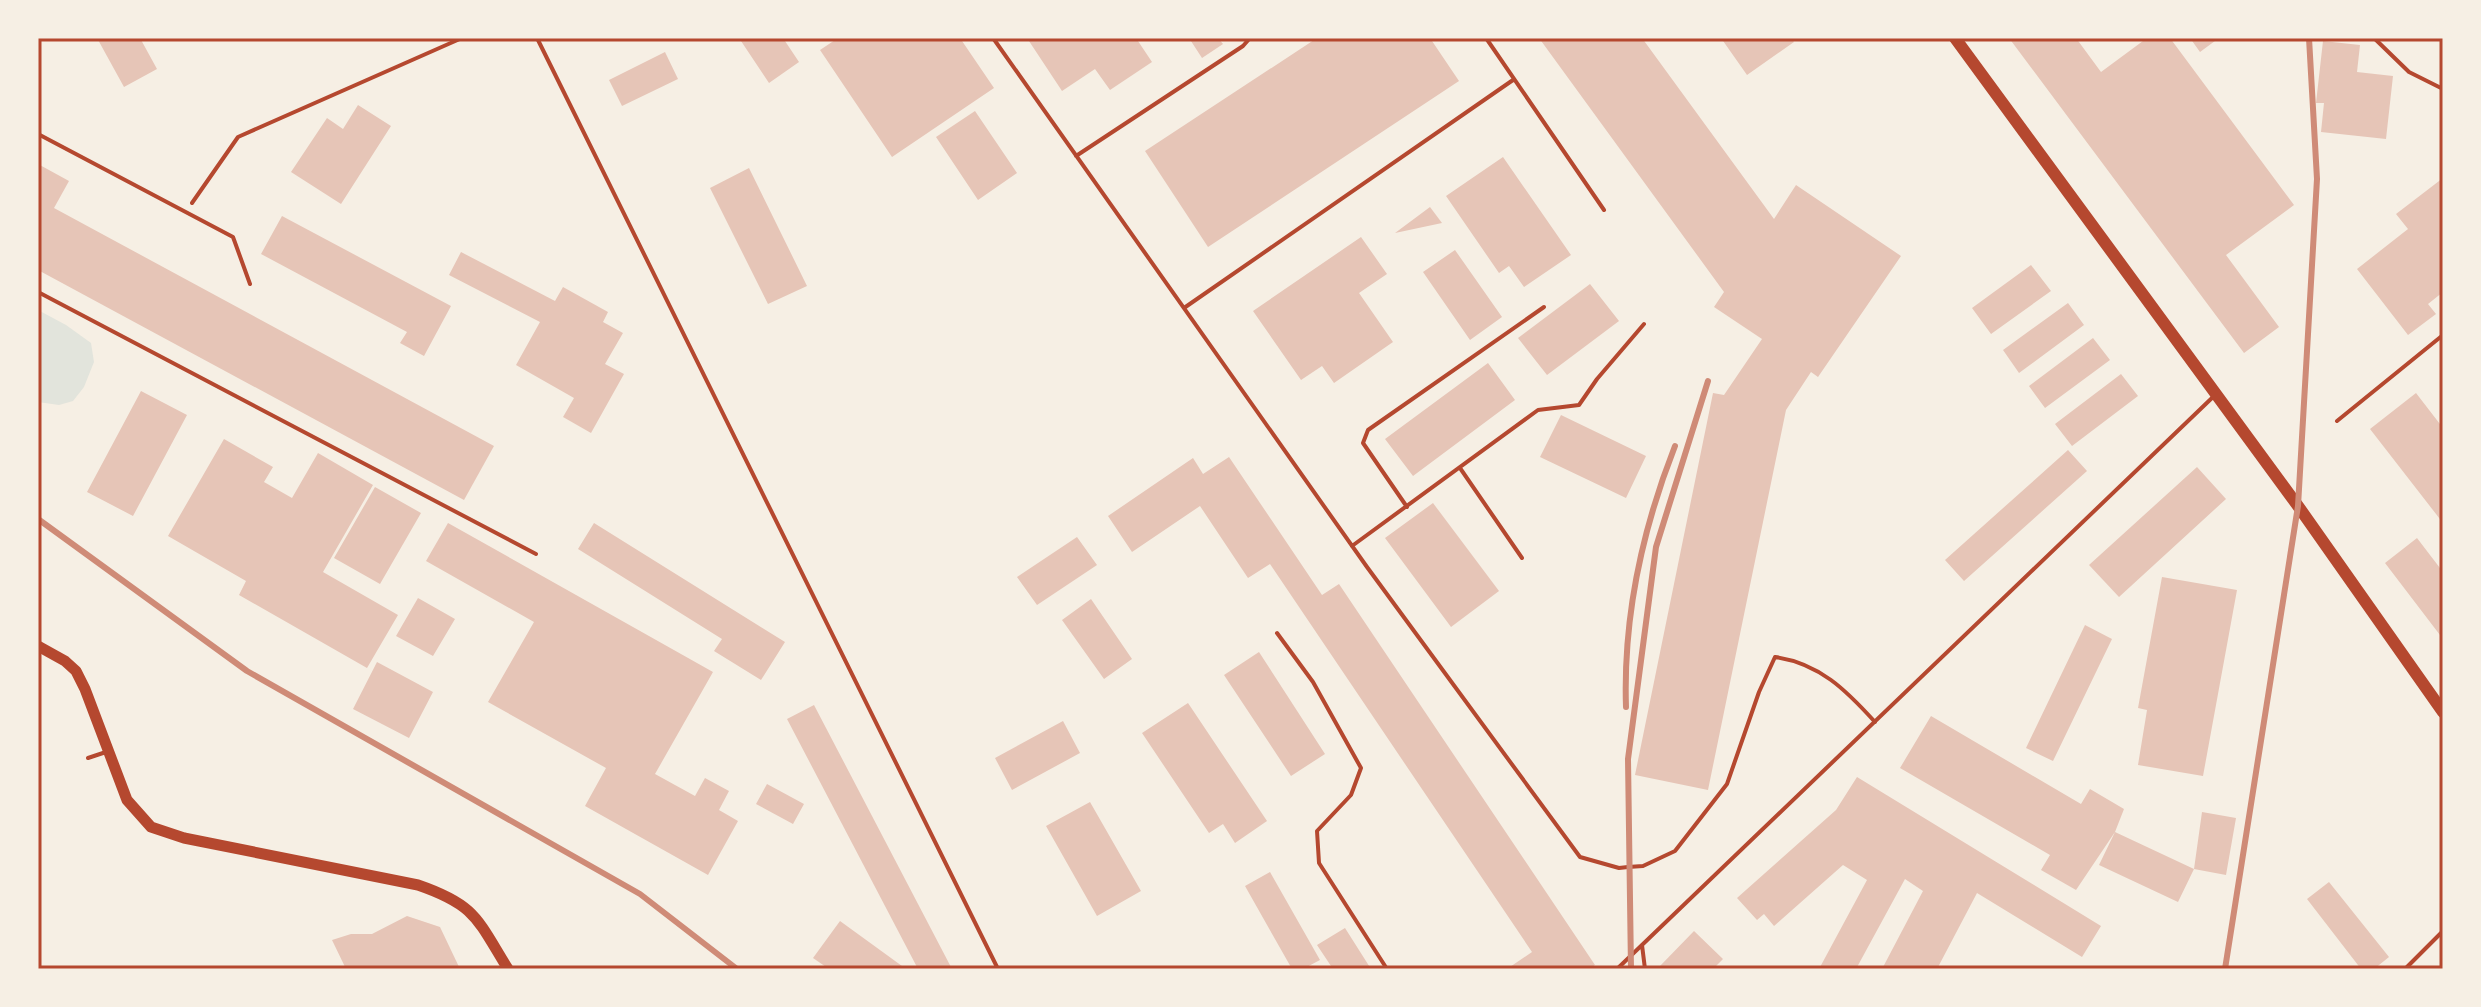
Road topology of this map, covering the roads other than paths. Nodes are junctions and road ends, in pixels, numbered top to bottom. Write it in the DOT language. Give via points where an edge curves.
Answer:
graph roads {
  1 [pos="537,38"];
  2 [pos="993,38"];
  3 [pos="1250,38"];
  4 [pos="1486,38"];
  5 [pos="1955,38"];
  6 [pos="2374,38"];
  7 [pos="1513,80"];
  8 [pos="2443,89"];
  9 [pos="38,134"];
  10 [pos="1076,156"];
  11 [pos="1604,210"];
  12 [pos="250,284"];
  13 [pos="38,292"];
  14 [pos="1544,307"];
  15 [pos="1184,308"];
  16 [pos="1644,324"];
  17 [pos="2443,335"];
  18 [pos="2215,395"];
  19 [pos="2337,421"];
  20 [pos="1460,468"];
  21 [pos="1407,507"];
  22 [pos="1352,546"];
  23 [pos="536,554"];
  24 [pos="1522,558"];
  25 [pos="1277,633"];
  26 [pos="38,646"];
  27 [pos="2443,712"];
  28 [pos="1875,722"];
  29 [pos="108,751"];
  30 [pos="88,758"];
  31 [pos="2443,931"];
  32 [pos="1642,945"];
  33 [pos="508,969"];
  34 [pos="998,969"];
  35 [pos="1387,969"];
  36 [pos="1617,969"];
  37 [pos="1645,969"];
  38 [pos="2405,969"];
  1 -- 34 [label="lane"];
  2 -- 10 [label="lane"];
  3 -- 10 [label="lane"];
  4 -- 7 [label="lane"];
  5 -- 18 [label="main road"];
  6 -- 8 [label="lane" via="2409,72"];
  7 -- 11 [label="lane"];
  7 -- 15 [label="lane"];
  9 -- 12 [label="lane" via="233,237"];
  10 -- 15 [label="lane"];
  13 -- 23 [label="lane"];
  14 -- 21 [label="lane" via="1368,430 1363,443"];
  15 -- 22 [label="lane"];
  16 -- 20 [label="lane" via="1579,405 1538,410"];
  17 -- 19 [label="lane"];
  18 -- 27 [label="main road"];
  18 -- 28 [label="lane"];
  20 -- 21 [label="lane"];
  20 -- 24 [label="lane"];
  21 -- 22 [label="lane"];
  22 -- 28 [label="lane" via="1580,857 1619,868 1643,866 1675,851 1727,784 1775,657 1797,660 1844,688"];
  25 -- 35 [label="lane" via="1313,682 1361,768 1351,795 1317,831 1319,863"];
  26 -- 29 [label="street" via="76,671"];
  28 -- 32 [label="lane"];
  29 -- 30 [label="lane"];
  29 -- 33 [label="street" via="127,800 151,827 450,896 473,913"];
  31 -- 38 [label="lane"];
  32 -- 36 [label="lane"];
  32 -- 37 [label="lane"];
}
